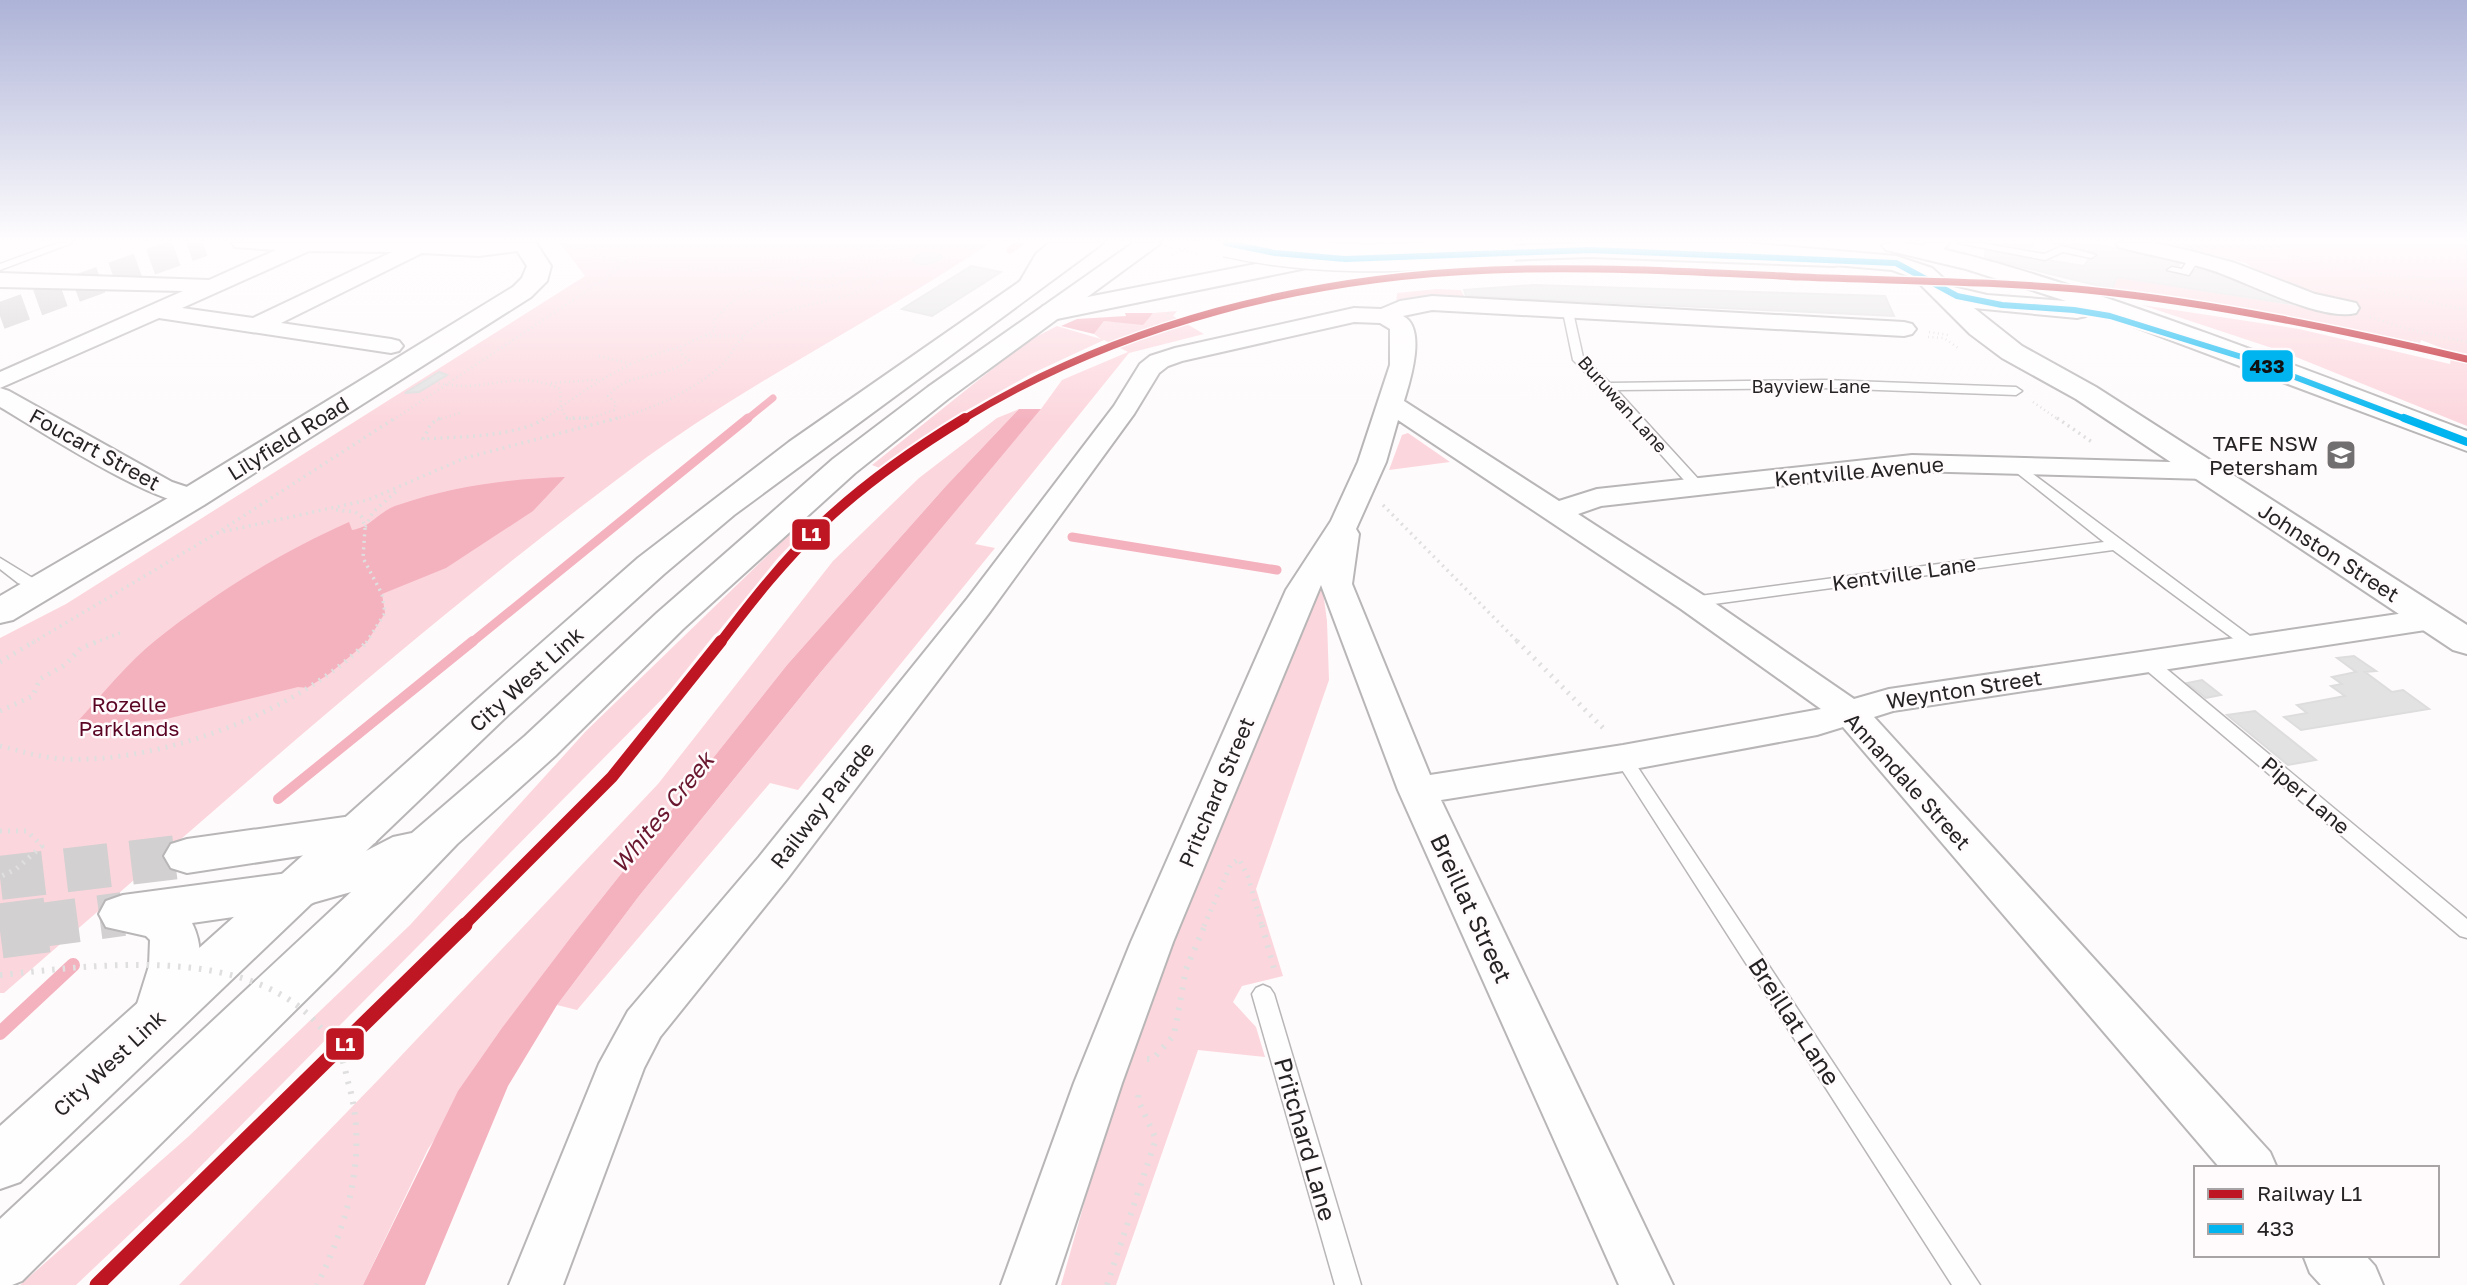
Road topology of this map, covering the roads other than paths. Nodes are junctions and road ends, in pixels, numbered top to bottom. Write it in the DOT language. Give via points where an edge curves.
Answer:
graph roads {
  1 [pos="175,303"];
  2 [pos="303,303"];
  3 [pos="504,303"];
  4 [pos="1013,303"];
  5 [pos="1026,303"];
  6 [pos="1037,303"];
  7 [pos="1955,303"];
  8 [pos="1987,303"];
  9 [pos="2092,303"];
  10 [pos="2329,303"];
  11 [pos="156,311"];
  12 [pos="2356,311"];
  13 [pos="1568,312"];
  14 [pos="990,314"];
  15 [pos="1384,316"];
  16 [pos="256,326"];
  17 [pos="1904,329"];
  18 [pos="2161,329"];
  19 [pos="391,346"];
  20 [pos="0,381"];
  21 [pos="1607,387"];
  22 [pos="2015,391"];
  23 [pos="2086,393"];
  24 [pos="0,397"];
  25 [pos="1391,403"];
  26 [pos="2461,442"];
  27 [pos="2017,466"];
  28 [pos="2206,471"];
  29 [pos="1697,486"];
  30 [pos="192,498"];
  31 [pos="1556,512"];
  32 [pos="1346,521"];
  33 [pos="2116,545"];
  34 [pos="0,562"];
  35 [pos="42,588"];
  36 [pos="1692,602"];
  37 [pos="0,611"];
  38 [pos="2432,619"];
  39 [pos="2467,642"];
  40 [pos="2252,645"];
  41 [pos="2145,660"];
  42 [pos="1850,713"];
  43 [pos="1627,757"];
  44 [pos="1417,790"];
  45 [pos="187,856"];
  46 [pos="374,863"];
  47 [pos="296,890"];
  48 [pos="2467,930"];
  49 [pos="1263,994"];
  50 [pos="159,1017"];
  51 [pos="0,1163"];
  52 [pos="2250,1166"];
  53 [pos="2331,1257"];
  54 [pos="0,1260"];
  55 [pos="536,1285"];
  56 [pos="1028,1285"];
  57 [pos="1348,1285"];
  58 [pos="1646,1285"];
  59 [pos="1967,1285"];
  60 [pos="2356,1285"];
  1 -- 11 [label="street"];
  2 -- 16 [label="street"];
  3 -- 30 [label="main road, Lilyfield Road"];
  4 -- 14 [label="main road"];
  5 -- 14 [label="main road, City West Link"];
  6 -- 46 [label="main road, City West Link" via="938,393 844,466 441,832"];
  7 -- 23 [label="main road, Johnston Street" via="1995,340"];
  8 -- 18 [label="main road" via="2090,311"];
  8 -- 23 [label="main road, Johnston Street"];
  9 -- 18 [label="main road"];
  10 -- 12 [label="street"];
  11 -- 16 [label="street"];
  11 -- 20 [label="street"];
  13 -- 15 [label="street" via="1432,303"];
  13 -- 17 [label="street"];
  13 -- 21 [label="lane, Buruwan Lane" via="1577,358"];
  14 -- 46 [label="main road, City West Link" via="722,508 504,697"];
  15 -- 25 [label="street, Pritchard Street" via="1400,324 1404,335 1402,365"];
  15 -- 55 [label="street, Railway Parade" via="1354,315 1171,357 1149,369 1125,409 978,606 645,1024 613,1087"];
  16 -- 19 [label="street"];
  18 -- 26 [label="main road" via="2248,358"];
  21 -- 22 [label="lane, Bayview Lane" via="1824,384"];
  21 -- 29 [label="lane, Buruwan Lane"];
  23 -- 28 [label="main road, Johnston Street"];
  24 -- 30 [label="street, Foucart Street" via="162,488"];
  25 -- 31 [label="street, Annandale Street"];
  25 -- 32 [label="street, Pritchard Street"];
  27 -- 28 [label="street, Kentville Avenue"];
  27 -- 29 [label="street, Kentville Avenue" via="1912,463"];
  27 -- 33 [label="lane"];
  28 -- 38 [label="main road, Johnston Street"];
  29 -- 31 [label="street, Kentville Avenue" via="1597,498"];
  30 -- 35 [label="main road, Lilyfield Road"];
  31 -- 36 [label="street, Annandale Street"];
  32 -- 44 [label="street, Breillat Street" via="1336,584"];
  32 -- 56 [label="street, Pritchard Street" via="1302,590 1152,942"];
  33 -- 36 [label="lane, Kentville Lane"];
  33 -- 40 [label="lane"];
  34 -- 35 [label="lane"];
  35 -- 37 [label="main road, Lilyfield Road"];
  36 -- 42 [label="street, Annandale Street"];
  38 -- 39 [label="main road, Johnston Street"];
  38 -- 40 [label="street, Weynton Street"];
  40 -- 41 [label="street, Weynton Street"];
  41 -- 42 [label="street, Weynton Street" via="1889,700"];
  41 -- 48 [label="lane, Piper Lane"];
  42 -- 43 [label="street, Weynton Street"];
  42 -- 52 [label="street, Annandale Street"];
  43 -- 44 [label="street, Weynton Street"];
  43 -- 59 [label="lane, Breillat Lane"];
  44 -- 58 [label="street, Breillat Street"];
  45 -- 46 [label="main road"];
  46 -- 47 [label="main road" via="373,869"];
  46 -- 54 [label="main road, City West Link" via="317,957"];
  47 -- 50 [label="main road, City West Link"];
  47 -- 50 [label="main road" via="123,914 161,921 175,939 174,974"];
  49 -- 57 [label="lane, Pritchard Lane"];
  50 -- 51 [label="main road, City West Link"];
  53 -- 60 [label="street"];
}
